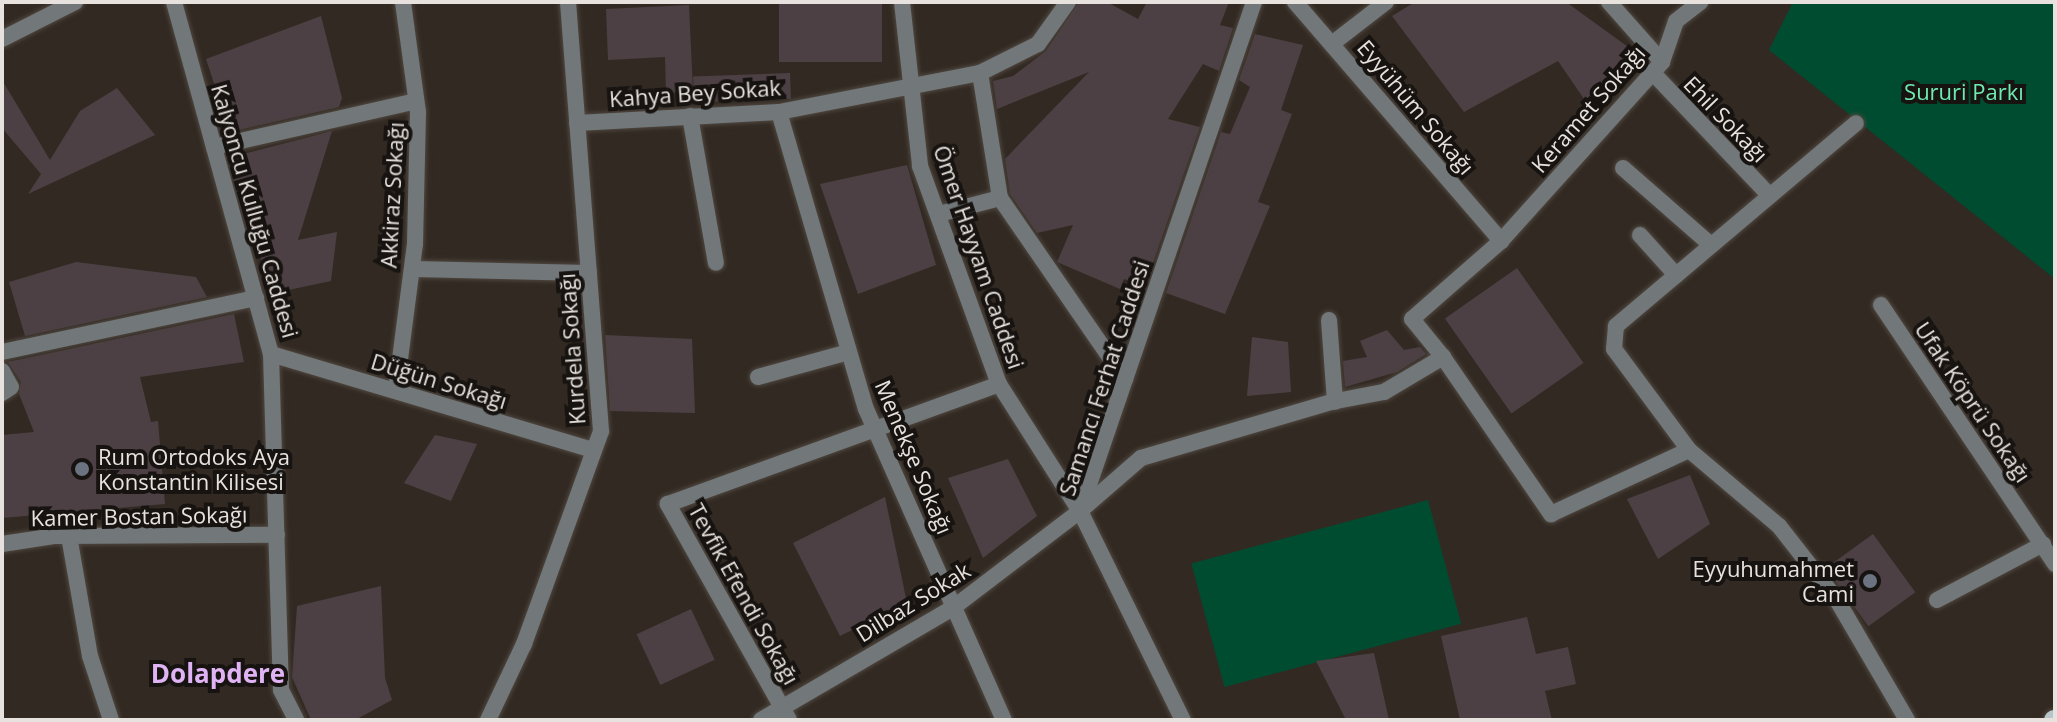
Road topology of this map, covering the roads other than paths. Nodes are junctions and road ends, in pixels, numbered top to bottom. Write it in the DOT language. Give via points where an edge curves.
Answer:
graph roads {
  1 [pos="75,2"];
  2 [pos="174,2"];
  3 [pos="403,2"];
  4 [pos="568,2"];
  5 [pos="902,2"];
  6 [pos="1068,2"];
  7 [pos="1254,2"];
  8 [pos="1295,2"];
  9 [pos="1386,2"];
  10 [pos="1609,2"];
  11 [pos="1700,2"];
  12 [pos="2,39"];
  13 [pos="1333,43"];
  14 [pos="1657,67"];
  15 [pos="980,73"];
  16 [pos="908,83"];
  17 [pos="416,101"];
  18 [pos="779,112"];
  19 [pos="690,116"];
  20 [pos="577,123"];
  21 [pos="1856,123"];
  22 [pos="214,147"];
  23 [pos="1623,168"];
  24 [pos="1769,195"];
  25 [pos="1000,198"];
  26 [pos="939,214"];
  27 [pos="1640,235"];
  28 [pos="1501,241"];
  29 [pos="1711,245"];
  30 [pos="716,263"];
  31 [pos="412,269"];
  32 [pos="589,273"];
  33 [pos="1676,275"];
  34 [pos="256,298"];
  35 [pos="1881,305"];
  36 [pos="1329,320"];
  37 [pos="2,352"];
  38 [pos="849,352"];
  39 [pos="271,354"];
  40 [pos="1443,357"];
  41 [pos="2,371"];
  42 [pos="758,377"];
  43 [pos="1125,379"];
  44 [pos="999,384"];
  45 [pos="396,390"];
  46 [pos="2,393"];
  47 [pos="1333,402"];
  48 [pos="876,431"];
  49 [pos="594,450"];
  50 [pos="1689,450"];
  51 [pos="1080,511"];
  52 [pos="277,535"];
  53 [pos="69,536"];
  54 [pos="2,544"];
  55 [pos="2043,544"];
  56 [pos="2055,564"];
  57 [pos="1937,600"];
  58 [pos="954,607"];
  59 [pos="785,713"];
  60 [pos="111,720"];
  61 [pos="296,720"];
  62 [pos="488,720"];
  63 [pos="761,720"];
  64 [pos="1004,720"];
  65 [pos="1183,720"];
  66 [pos="1907,720"];
  1 -- 12 [label="street"];
  2 -- 22 [label="street, Kalyoncu Kulluğu Caddesi"];
  3 -- 17 [label="street, Akkiraz Sokağı"];
  4 -- 20 [label="street, Kurdela Sokağı"];
  5 -- 16 [label="street, Ömer Hayyam Caddesi"];
  6 -- 15 [label="street, Kahya Bey Sokak" via="1038,44"];
  7 -- 43 [label="street, Samancı Ferhat Caddesi"];
  8 -- 13 [label="street, Eyyühüm Sokağı"];
  9 -- 13 [label="street"];
  10 -- 14 [label="street, Ehil Sokağı"];
  11 -- 14 [label="street, Keramet Sokağı" via="1676,21"];
  13 -- 28 [label="street, Eyyühüm Sokağı"];
  14 -- 24 [label="street, Ehil Sokağı"];
  14 -- 28 [label="street, Keramet Sokağı"];
  15 -- 16 [label="street, Kahya Bey Sokak"];
  15 -- 25 [label="street"];
  16 -- 18 [label="street, Kahya Bey Sokak"];
  16 -- 26 [label="street, Ömer Hayyam Caddesi" via="920,166"];
  17 -- 22 [label="street"];
  17 -- 31 [label="street, Akkiraz Sokağı"];
  18 -- 19 [label="street, Kahya Bey Sokak"];
  18 -- 38 [label="street, Menekşe Sokağı"];
  19 -- 20 [label="street, Kahya Bey Sokak"];
  19 -- 30 [label="street"];
  20 -- 32 [label="street, Kurdela Sokağı"];
  21 -- 24 [label="street"];
  22 -- 34 [label="street, Kalyoncu Kulluğu Caddesi"];
  23 -- 29 [label="street"];
  24 -- 29 [label="street"];
  25 -- 26 [label="street"];
  25 -- 43 [label="street"];
  26 -- 44 [label="street, Ömer Hayyam Caddesi"];
  27 -- 33 [label="street"];
  28 -- 40 [label="street, Keramet Sokağı" via="1412,319"];
  29 -- 33 [label="street"];
  31 -- 32 [label="street"];
  31 -- 45 [label="street, Akkiraz Sokağı"];
  32 -- 49 [label="street, Kurdela Sokağı" via="601,431"];
  33 -- 50 [label="street" via="1616,326 1614,349"];
  34 -- 37 [label="street"];
  34 -- 39 [label="street, Kalyoncu Kulluğu Caddesi"];
  35 -- 55 [label="street, Ufak Köprü Sokağı"];
  36 -- 47 [label="street"];
  38 -- 42 [label="street"];
  38 -- 48 [label="street, Menekşe Sokağı"];
  39 -- 45 [label="street, Düğün Sokağı"];
  39 -- 52 [label="street, Kalyoncu Kulluğu Caddesi"];
  40 -- 47 [label="street, Samancı Ferhat Caddesi" via="1384,392"];
  40 -- 50 [label="street" via="1551,514"];
  41 -- 46 [label="street" via="11,387"];
  43 -- 51 [label="street, Samancı Ferhat Caddesi"];
  44 -- 48 [label="street, Tevfik Efendi Sokağı"];
  44 -- 51 [label="street, Ömer Hayyam Caddesi"];
  45 -- 49 [label="street, Düğün Sokağı"];
  47 -- 51 [label="street, Samancı Ferhat Caddesi" via="1141,458"];
  48 -- 58 [label="street, Menekşe Sokağı"];
  48 -- 59 [label="street, Tevfik Efendi Sokağı" via="668,504"];
  49 -- 62 [label="street, Kurdela Sokağı" via="524,644"];
  50 -- 66 [label="street" via="1779,526 1837,600"];
  51 -- 58 [label="street, Dilbaz Sokak"];
  51 -- 65 [label="street, Ömer Hayyam Caddesi"];
  52 -- 53 [label="street, Kamer Bostan Sokağı"];
  52 -- 61 [label="street, Kalyoncu Kulluğu Caddesi" via="281,690"];
  53 -- 54 [label="street, Kamer Bostan Sokağı"];
  53 -- 60 [label="street" via="90,656"];
  55 -- 56 [label="street, Ufak Köprü Sokağı"];
  55 -- 57 [label="street"];
  58 -- 59 [label="street, Dilbaz Sokak"];
  58 -- 64 [label="street, Menekşe Sokağı"];
  59 -- 63 [label="street, Dilbaz Sokak"];
}
